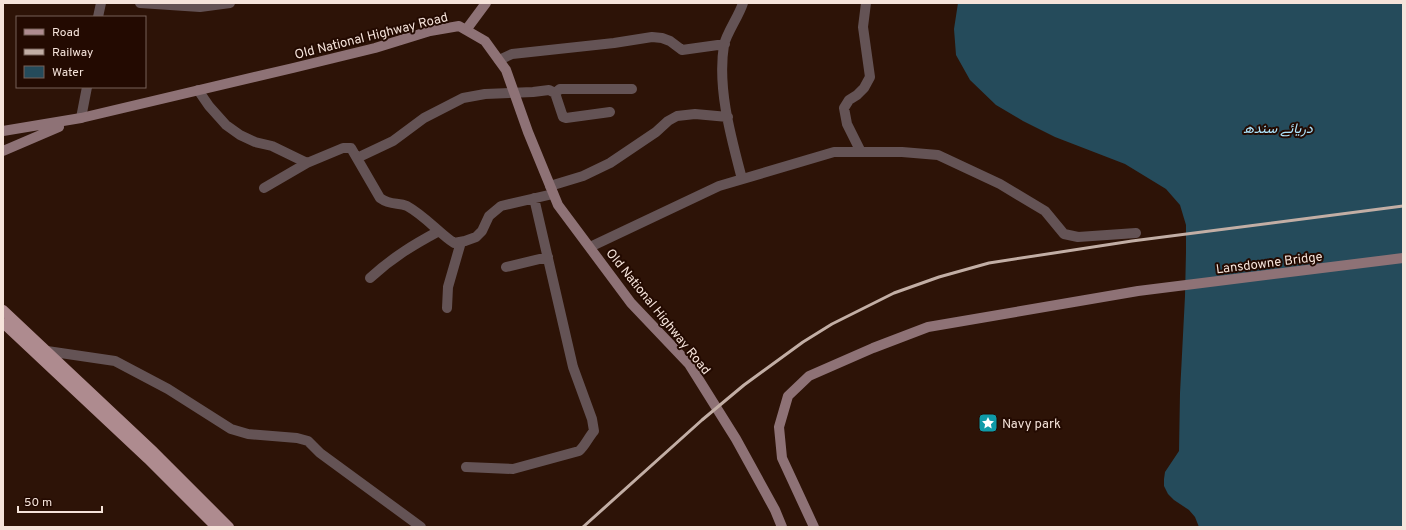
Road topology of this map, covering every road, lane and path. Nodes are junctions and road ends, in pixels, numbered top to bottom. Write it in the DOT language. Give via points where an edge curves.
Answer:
graph roads {
  1 [pos="101,3"];
  2 [pos="140,3"];
  3 [pos="230,3"];
  4 [pos="486,3"];
  5 [pos="743,3"];
  6 [pos="866,3"];
  7 [pos="189,5"];
  8 [pos="98,16"];
  9 [pos="466,30"];
  10 [pos="725,44"];
  11 [pos="499,60"];
  12 [pos="86,88"];
  13 [pos="632,89"];
  14 [pos="198,90"];
  15 [pos="514,92"];
  16 [pos="555,93"];
  17 [pos="610,112"];
  18 [pos="728,117"];
  19 [pos="81,118"];
  20 [pos="3,131"];
  21 [pos="3,151"];
  22 [pos="861,152"];
  23 [pos="357,158"];
  24 [pos="307,163"];
  25 [pos="742,179"];
  26 [pos="264,188"];
  27 [pos="552,190"];
  28 [pos="534,198"];
  29 [pos="440,231"];
  30 [pos="1136,233"];
  31 [pos="461,242"];
  32 [pos="590,247"];
  33 [pos="548,257"];
  34 [pos="1403,258"];
  35 [pos="506,267"];
  36 [pos="370,278"];
  37 [pos="447,308"];
  38 [pos="3,310"];
  39 [pos="3,323"];
  40 [pos="47,351"];
  41 [pos="466,467"];
  42 [pos="216,527"];
  43 [pos="229,527"];
  44 [pos="421,527"];
  45 [pos="782,527"];
  46 [pos="814,527"];
  1 -- 8 [label="street"];
  2 -- 7 [label="street"];
  3 -- 7 [label="street" via="200,7"];
  4 -- 9 [label="main road"];
  5 -- 10 [label="street"];
  6 -- 22 [label="street" via="863,27 870,77 864,88 849,100 844,108 847,124"];
  9 -- 11 [label="main road, Old National Highway Road" via="485,40"];
  9 -- 14 [label="main road, Old National Highway Road" via="459,26 430,31 367,50"];
  10 -- 11 [label="street" via="682,50 670,41 652,37 512,54"];
  10 -- 18 [label="street" via="723,94"];
  11 -- 15 [label="main road, Old National Highway Road" via="506,70"];
  12 -- 19 [label="street"];
  13 -- 16 [label="street" via="560,89"];
  14 -- 19 [label="main road, Old National Highway Road"];
  14 -- 24 [label="street" via="226,125 240,135 272,146"];
  15 -- 16 [label="street" via="549,90"];
  15 -- 23 [label="street" via="463,98 424,118 394,141"];
  15 -- 27 [label="main road, Old National Highway Road"];
  16 -- 17 [label="street" via="563,117"];
  18 -- 25 [label="street"];
  18 -- 27 [label="street" via="695,114 677,116 610,163"];
  19 -- 20 [label="main road, Old National Highway Road"];
  19 -- 21 [label="main road"];
  22 -- 25 [label="street" via="834,152"];
  22 -- 30 [label="street" via="902,152 938,156 1000,184 1045,211 1061,232 1070,236"];
  23 -- 24 [label="street" via="351,148 343,148"];
  23 -- 29 [label="street" via="380,198 387,203 405,205"];
  24 -- 26 [label="street"];
  25 -- 32 [label="street" via="719,186"];
  27 -- 28 [label="street"];
  27 -- 32 [label="main road, Old National Highway Road" via="558,204"];
  28 -- 31 [label="street" via="501,206 489,216 476,237"];
  28 -- 33 [label="street"];
  29 -- 31 [label="street" via="454,243"];
  29 -- 36 [label="street" via="404,250"];
  31 -- 37 [label="street" via="448,287"];
  32 -- 45 [label="main road, Old National Highway Road" via="632,303 689,364 736,439"];
  33 -- 35 [label="street"];
  33 -- 41 [label="street" via="574,367 594,431 578,451 514,469"];
  34 -- 46 [label="main road, Lansdowne Bridge" via="1138,291 928,327 810,376 788,396 779,427 782,458"];
  38 -- 40 [label="main road"];
  39 -- 42 [label="main road" via="148,459"];
  40 -- 43 [label="main road"];
  40 -- 44 [label="street" via="115,361 231,429 248,434 308,441 320,453"];
}
